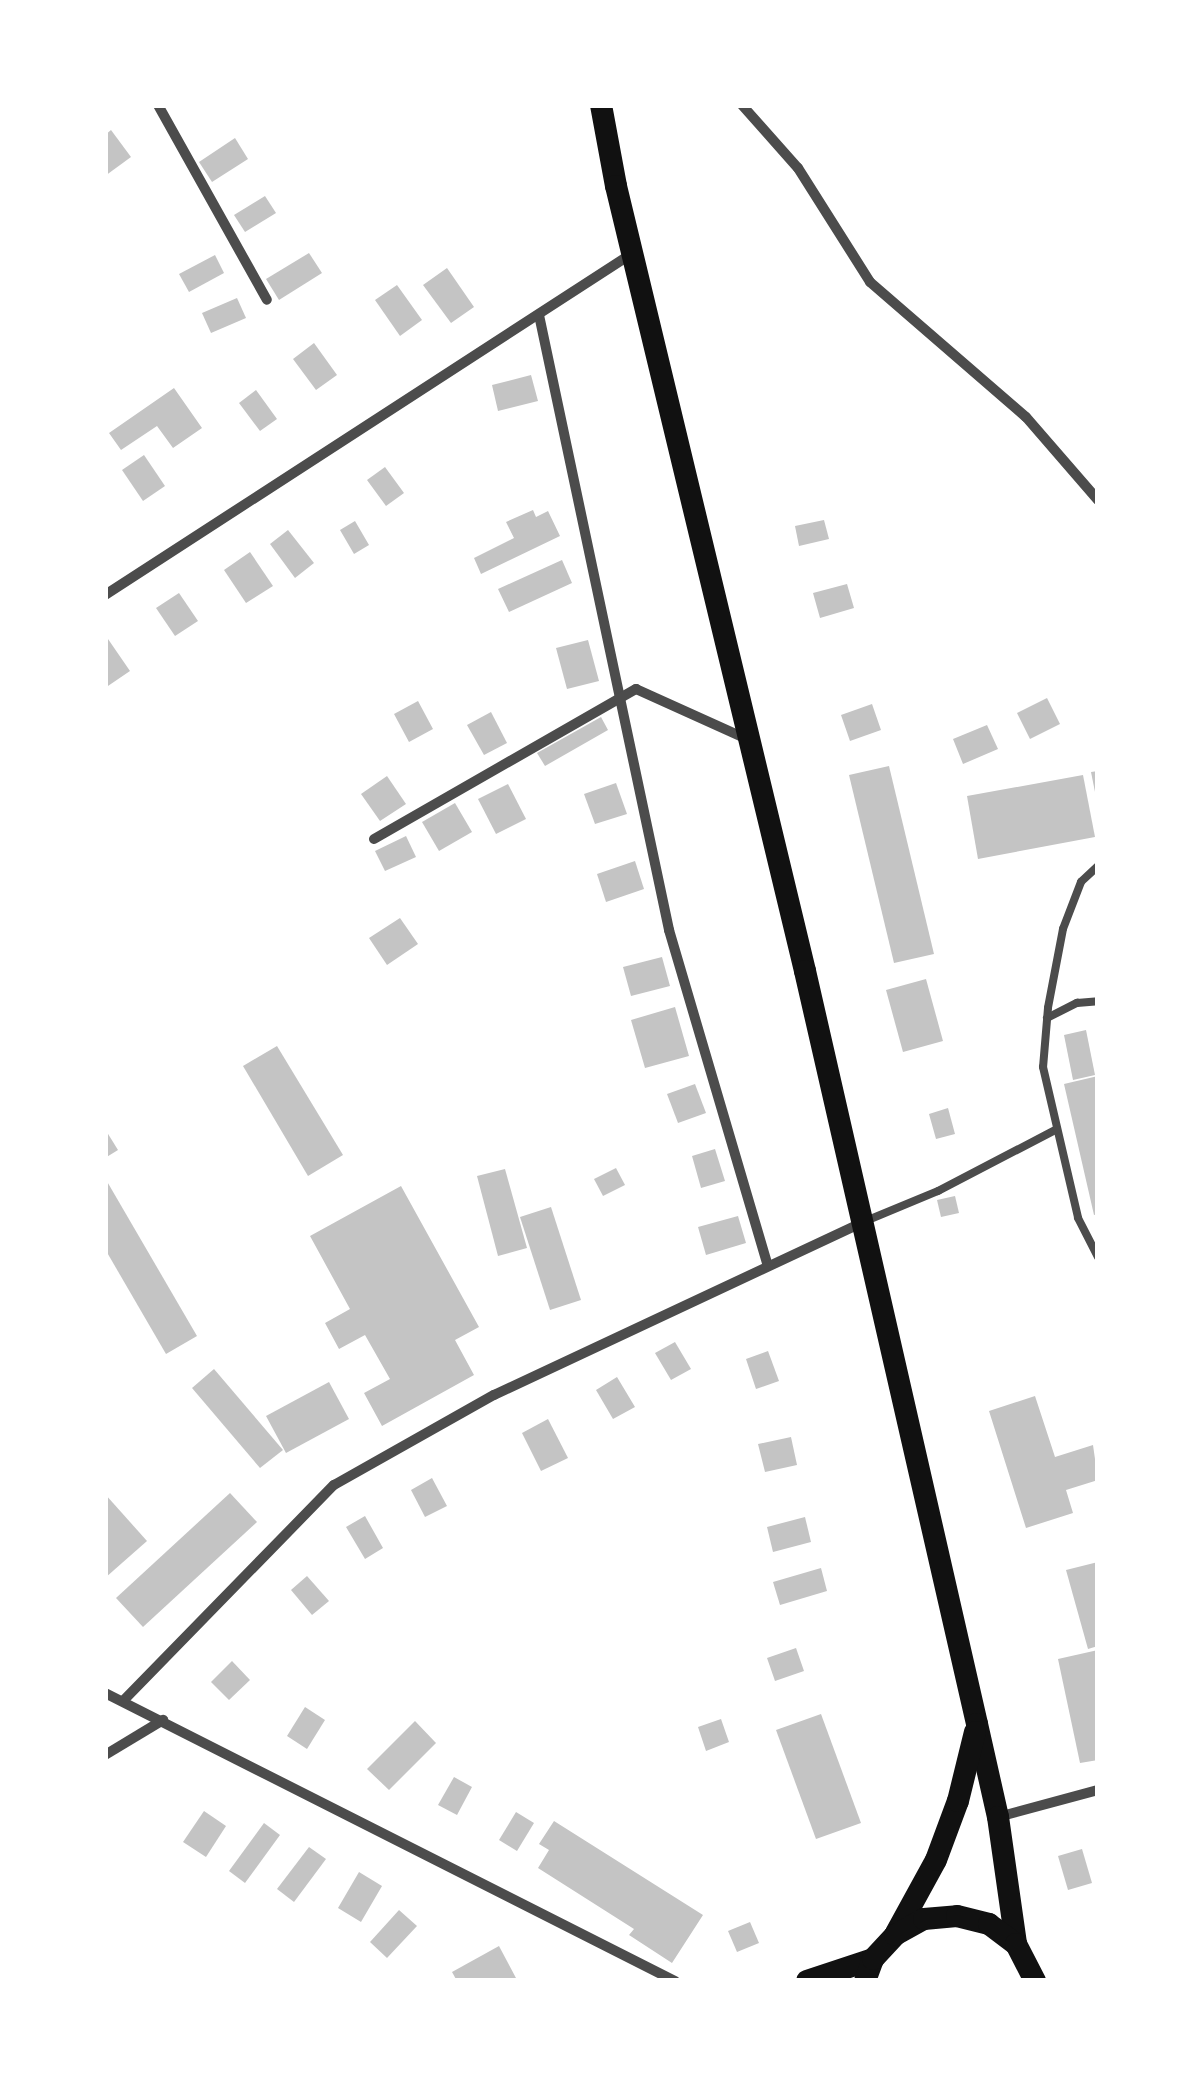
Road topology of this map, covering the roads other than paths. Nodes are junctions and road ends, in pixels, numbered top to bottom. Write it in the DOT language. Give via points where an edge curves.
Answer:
graph roads {
  1 [pos="158,105"];
  2 [pos="600,105"];
  3 [pos="742,105"];
  4 [pos="632,253"];
  5 [pos="267,300"];
  6 [pos="539,315"];
  7 [pos="1098,500"];
  8 [pos="105,595"];
  9 [pos="616,700"];
  10 [pos="750,741"];
  11 [pos="374,839"];
  12 [pos="1098,866"];
  13 [pos="1098,1000"];
  14 [pos="1047,1018"];
  15 [pos="1057,1129"];
  16 [pos="862,1222"];
  17 [pos="1098,1257"];
  18 [pos="768,1266"];
  19 [pos="105,1693"];
  20 [pos="123,1701"];
  21 [pos="163,1720"];
  22 [pos="977,1724"];
  23 [pos="105,1754"];
  24 [pos="1098,1790"];
  25 [pos="998,1817"];
  26 [pos="895,1935"];
  27 [pos="1016,1944"];
  28 [pos="869,1970"];
  29 [pos="675,1981"];
  30 [pos="807,1981"];
  31 [pos="1036,1981"];
  1 -- 5 [label="street"];
  2 -- 4 [label="main road"];
  3 -- 7 [label="street" via="798,168 870,282 1026,416"];
  4 -- 6 [label="street"];
  4 -- 10 [label="main road"];
  6 -- 8 [label="street"];
  6 -- 9 [label="street"];
  9 -- 10 [label="street" via="636,689"];
  9 -- 11 [label="street"];
  9 -- 18 [label="street" via="668,930"];
  10 -- 16 [label="main road"];
  12 -- 14 [label="lane" via="1081,882 1063,929"];
  13 -- 14 [label="lane"];
  14 -- 15 [label="lane" via="1043,1067"];
  15 -- 16 [label="lane"];
  15 -- 17 [label="lane" via="1078,1218"];
  16 -- 18 [label="street"];
  16 -- 22 [label="main road"];
  18 -- 20 [label="street" via="494,1395 334,1485"];
  19 -- 20 [label="street"];
  20 -- 21 [label="street"];
  21 -- 23 [label="street"];
  21 -- 29 [label="street"];
  22 -- 25 [label="main road"];
  22 -- 26 [label="main road" via="936,1860"];
  24 -- 25 [label="street"];
  25 -- 27 [label="main road"];
  26 -- 27 [label="main road" via="924,1920 957,1916 989,1924"];
  26 -- 28 [label="main road"];
  27 -- 31 [label="main road"];
  28 -- 30 [label="main road"];
}
